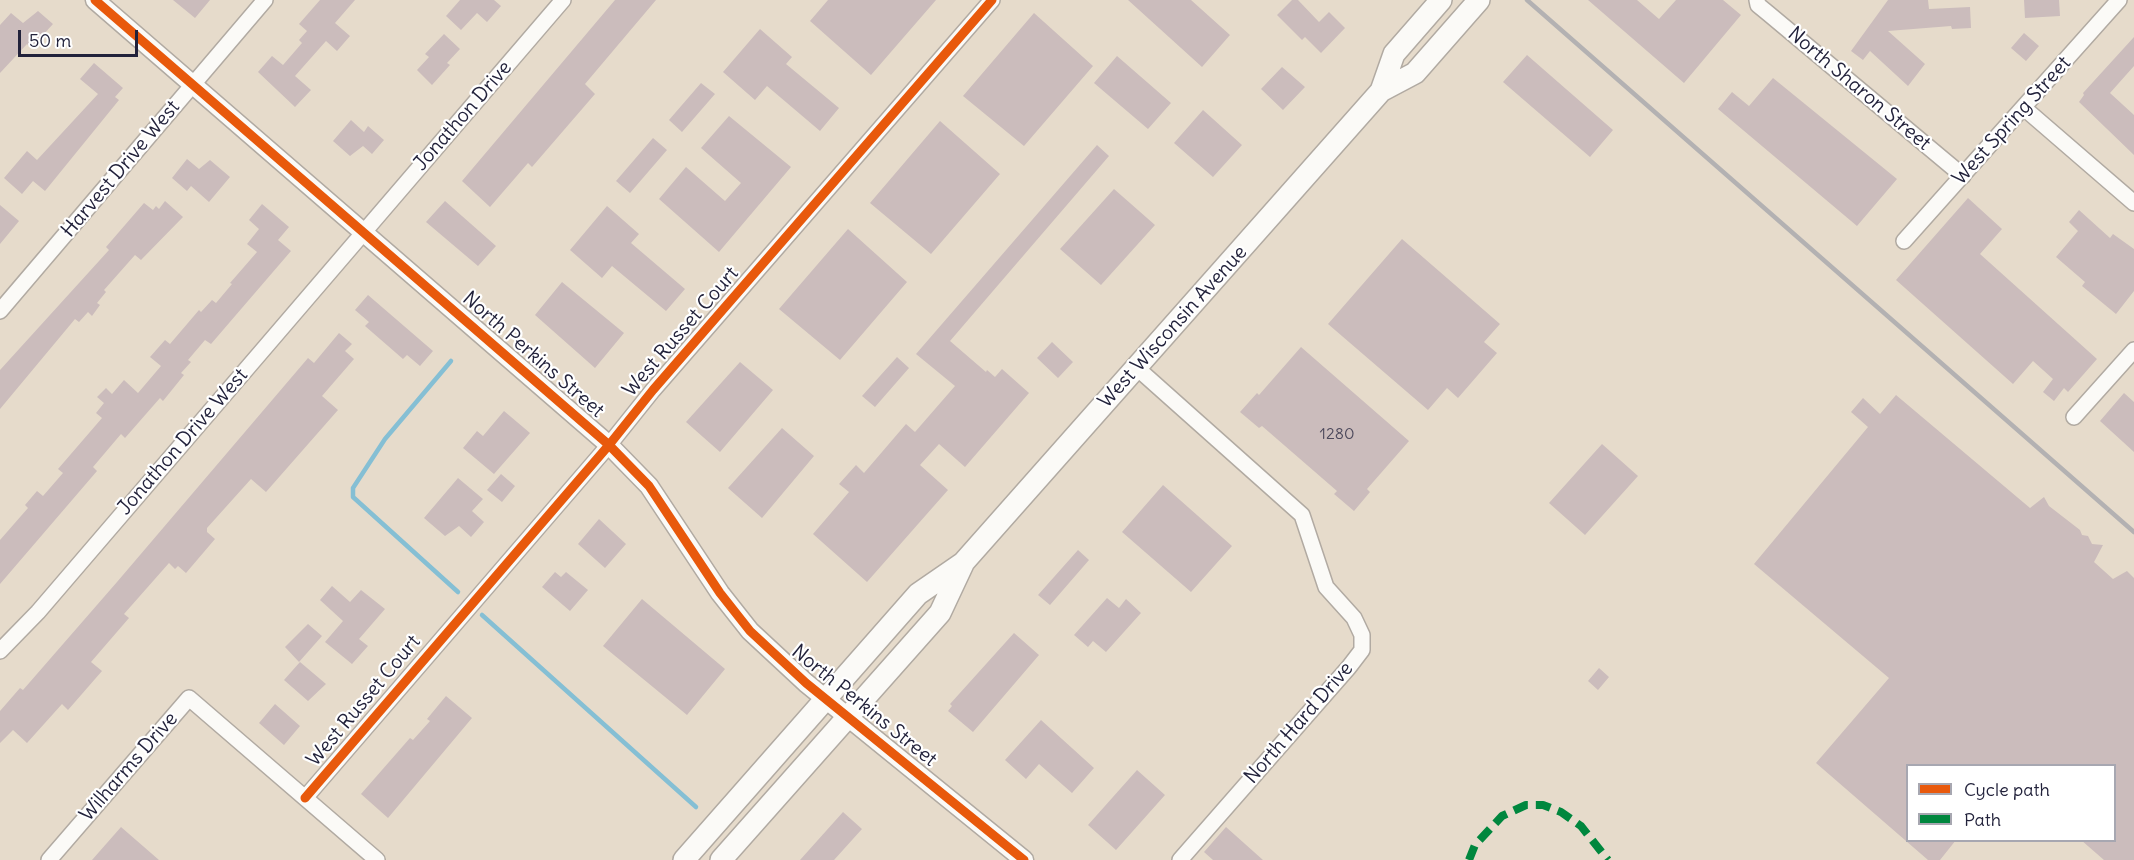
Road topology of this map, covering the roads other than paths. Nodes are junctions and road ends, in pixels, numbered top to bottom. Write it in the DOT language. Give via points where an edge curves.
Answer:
graph roads {
  1 [pos="95,0"];
  2 [pos="265,0"];
  3 [pos="563,0"];
  4 [pos="992,0"];
  5 [pos="1442,0"];
  6 [pos="1479,0"];
  7 [pos="1757,0"];
  8 [pos="2119,0"];
  9 [pos="194,84"];
  10 [pos="1382,91"];
  11 [pos="2024,108"];
  12 [pos="1963,176"];
  13 [pos="2134,203"];
  14 [pos="364,232"];
  15 [pos="1904,241"];
  16 [pos="0,311"];
  17 [pos="2134,351"];
  18 [pos="1137,368"];
  19 [pos="2074,417"];
  20 [pos="609,445"];
  21 [pos="963,563"];
  22 [pos="0,651"];
  23 [pos="826,699"];
  24 [pos="848,716"];
  25 [pos="305,798"];
  26 [pos="49,860"];
  27 [pos="377,860"];
  28 [pos="684,860"];
  29 [pos="722,860"];
  30 [pos="1024,860"];
  31 [pos="1180,860"];
  1 -- 9 [label="street, North Perkins Street"];
  2 -- 9 [label="street, Harvest Drive West"];
  3 -- 14 [label="street, Jonathon Drive"];
  4 -- 20 [label="street, West Russet Court"];
  5 -- 10 [label="main road, West Wisconsin Avenue" via="1394,54"];
  6 -- 10 [label="main road, West Wisconsin Avenue" via="1415,73"];
  7 -- 12 [label="street, North Sharon Street"];
  8 -- 11 [label="street, West Spring Street"];
  9 -- 14 [label="street, North Perkins Street"];
  9 -- 16 [label="street, Harvest Drive West"];
  10 -- 18 [label="main road, West Wisconsin Avenue"];
  11 -- 12 [label="street, West Spring Street"];
  11 -- 13 [label="street"];
  12 -- 15 [label="street, West Spring Street"];
  14 -- 20 [label="street, North Perkins Street"];
  14 -- 22 [label="street, Jonathon Drive West" via="38,612"];
  17 -- 19 [label="street"];
  18 -- 21 [label="main road, West Wisconsin Avenue"];
  18 -- 31 [label="street, North Hard Drive" via="1302,516 1326,587 1354,618 1362,635 1362,650 1349,667"];
  20 -- 23 [label="street, North Perkins Street" via="649,486 738,618"];
  20 -- 25 [label="street, West Russet Court"];
  21 -- 23 [label="main road, West Wisconsin Avenue" via="918,594"];
  21 -- 24 [label="main road, West Wisconsin Avenue" via="940,613"];
  23 -- 24 [label="street, North Perkins Street"];
  23 -- 28 [label="main road, West Wisconsin Avenue"];
  24 -- 29 [label="main road, West Wisconsin Avenue"];
  24 -- 30 [label="street, North Perkins Street"];
  25 -- 26 [label="street, Wilharms Drive" via="189,698"];
  25 -- 27 [label="street, Wilharms Drive"];
}
